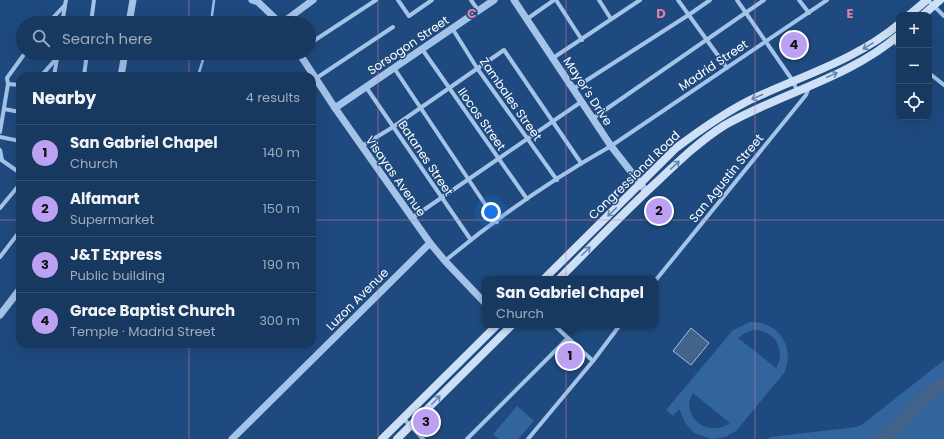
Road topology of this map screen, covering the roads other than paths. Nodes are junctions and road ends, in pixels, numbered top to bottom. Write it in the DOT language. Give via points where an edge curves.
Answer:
graph roads {
  1 [pos="66,0"];
  2 [pos="94,0"];
  3 [pos="133,0"];
  4 [pos="313,0"];
  5 [pos="376,0"];
  6 [pos="398,0"];
  7 [pos="432,0"];
  8 [pos="471,0"];
  9 [pos="494,0"];
  10 [pos="514,0"];
  11 [pos="555,0"];
  12 [pos="599,0"];
  13 [pos="640,0"];
  14 [pos="678,0"];
  15 [pos="710,0"];
  16 [pos="737,0"];
  17 [pos="764,0"];
  18 [pos="799,0"];
  19 [pos="827,0"];
  20 [pos="940,0"];
  21 [pos="256,1"];
  22 [pos="929,2"];
  23 [pos="65,5"];
  24 [pos="478,10"];
  25 [pos="745,12"];
  26 [pos="914,12"];
  27 [pos="924,12"];
  28 [pos="809,13"];
  29 [pos="690,14"];
  30 [pos="55,16"];
  31 [pos="63,16"];
  32 [pos="92,16"];
  33 [pos="130,16"];
  34 [pos="273,16"];
  35 [pos="291,16"];
  36 [pos="944,16"];
  37 [pos="527,19"];
  38 [pos="611,19"];
  39 [pos="896,26"];
  40 [pos="393,27"];
  41 [pos="452,28"];
  42 [pos="316,39"];
  43 [pos="582,40"];
  44 [pos="708,40"];
  45 [pos="896,41"];
  46 [pos="765,42"];
  47 [pos="422,49"];
  48 [pos="553,58"];
  49 [pos="20,60"];
  50 [pos="55,60"];
  51 [pos="56,60"];
  52 [pos="86,60"];
  53 [pos="124,60"];
  54 [pos="303,60"];
  55 [pos="394,68"];
  56 [pos="477,68"];
  57 [pos="727,68"];
  58 [pos="45,72"];
  59 [pos="54,72"];
  60 [pos="85,72"];
  61 [pos="122,72"];
  62 [pos="311,72"];
  63 [pos="932,75"];
  64 [pos="316,78"];
  65 [pos="316,80"];
  66 [pos="793,81"];
  67 [pos="8,84"];
  68 [pos="16,85"];
  69 [pos="810,85"];
  70 [pos="944,85"];
  71 [pos="366,87"];
  72 [pos="448,88"];
  73 [pos="573,89"];
  74 [pos="797,91"];
  75 [pos="581,102"];
  76 [pos="335,108"];
  77 [pos="4,109"];
  78 [pos="420,109"];
  79 [pos="16,111"];
  80 [pos="592,118"];
  81 [pos="554,122"];
  82 [pos="393,127"];
  83 [pos="0,132"];
  84 [pos="0,138"];
  85 [pos="527,139"];
  86 [pos="16,140"];
  87 [pos="362,146"];
  88 [pos="611,146"];
  89 [pos="0,150"];
  90 [pos="498,159"];
  91 [pos="1,161"];
  92 [pos="581,163"];
  93 [pos="16,170"];
  94 [pos="557,180"];
  95 [pos="469,181"];
  96 [pos="640,185"];
  97 [pos="16,189"];
  98 [pos="646,191"];
  99 [pos="442,199"];
  100 [pos="527,199"];
  101 [pos="0,208"];
  102 [pos="412,218"];
  103 [pos="497,222"];
  104 [pos="16,236"];
  105 [pos="471,240"];
  106 [pos="430,243"];
  107 [pos="0,257"];
  108 [pos="445,262"];
  109 [pos="547,276"];
  110 [pos="562,276"];
  111 [pos="658,277"];
  112 [pos="16,294"];
  113 [pos="482,301"];
  114 [pos="0,315"];
  115 [pos="494,328"];
  116 [pos="507,328"];
  117 [pos="557,328"];
  118 [pos="618,328"];
  119 [pos="568,339"];
  120 [pos="593,361"];
  121 [pos="403,418"];
  122 [pos="410,426"];
  123 [pos="232,439"];
  124 [pos="382,439"];
  125 [pos="397,439"];
  126 [pos="423,439"];
  127 [pos="468,439"];
  128 [pos="528,439"];
  1 -- 23 [label="street"];
  2 -- 32 [label="street"];
  3 -- 33 [label="street"];
  4 -- 35 [label="street"];
  5 -- 42 [label="street"];
  6 -- 7 [label="street" via="409,16"];
  8 -- 24 [label="street"];
  9 -- 24 [label="street, Sorsogon Street"];
  10 -- 37 [label="street, Mayor's Drive"];
  11 -- 37 [label="street"];
  11 -- 43 [label="street"];
  12 -- 38 [label="street"];
  13 -- 38 [label="street"];
  14 -- 29 [label="street"];
  15 -- 29 [label="street"];
  16 -- 25 [label="street"];
  17 -- 25 [label="street"];
  18 -- 28 [label="street"];
  19 -- 28 [label="street, Madrid Street"];
  20 -- 22 [label="main road"];
  21 -- 34 [label="street"];
  22 -- 26 [label="main road"];
  22 -- 27 [label="main road"];
  22 -- 36 [label="street"];
  23 -- 30 [label="street"];
  23 -- 31 [label="street"];
  24 -- 41 [label="street, Sorsogon Street"];
  25 -- 44 [label="street"];
  25 -- 46 [label="street"];
  28 -- 46 [label="street, Madrid Street"];
  29 -- 44 [label="street"];
  29 -- 73 [label="street"];
  37 -- 48 [label="street, Mayor's Drive"];
  38 -- 43 [label="street"];
  39 -- 66 [label="main road, Congressional Road, one-way" via="863,49"];
  40 -- 64 [label="street"];
  41 -- 47 [label="street, Sorsogon Street"];
  41 -- 56 [label="street, Zambales Street"];
  43 -- 48 [label="street"];
  44 -- 57 [label="street"];
  44 -- 80 [label="street"];
  69 -- 45 [label="main road, Congressional Road, one-way"];
  46 -- 57 [label="street, Madrid Street"];
  46 -- 66 [label="street"];
  47 -- 55 [label="street, Sorsogon Street"];
  47 -- 72 [label="street, Ilocos Street"];
  48 -- 73 [label="street, Mayor's Drive"];
  49 -- 67 [label="street" via="7,78"];
  50 -- 58 [label="street"];
  51 -- 59 [label="street"];
  52 -- 60 [label="street"];
  53 -- 61 [label="street"];
  54 -- 62 [label="street, Visayas Avenue"];
  55 -- 71 [label="street, Sorsogon Street"];
  55 -- 78 [label="street"];
  56 -- 72 [label="street"];
  56 -- 81 [label="street" via="504,50"];
  56 -- 85 [label="street, Zambales Street"];
  57 -- 88 [label="street, Madrid Street"];
  63 -- 70 [label="street"];
  65 -- 76 [label="street, Visayas Avenue"];
  66 -- 74 [label="street"];
  66 -- 96 [label="main road, Congressional Road, one-way" via="750,100 699,130 676,148"];
  67 -- 68 [label="street"];
  67 -- 77 [label="street"];
  69 -- 74 [label="main road, Congressional Road"];
  69 -- 111 [label="street, San Agustin Street" via="806,95"];
  71 -- 76 [label="street, Sorsogon Street"];
  71 -- 82 [label="street, Batanes Street"];
  72 -- 78 [label="street"];
  72 -- 90 [label="street, Ilocos Street"];
  73 -- 75 [label="street, Mayor's Drive"];
  98 -- 74 [label="main road, Congressional Road, one-way" via="682,158 724,126"];
  75 -- 80 [label="street, Mayor's Drive"];
  75 -- 81 [label="street"];
  76 -- 87 [label="street, Visayas Avenue"];
  77 -- 79 [label="street"];
  77 -- 83 [label="street"];
  78 -- 82 [label="street"];
  78 -- 95 [label="street"];
  80 -- 88 [label="street, Mayor's Drive"];
  81 -- 85 [label="street"];
  81 -- 92 [label="street"];
  82 -- 87 [label="street"];
  82 -- 99 [label="street, Batanes Street"];
  84 -- 86 [label="street"];
  85 -- 90 [label="street"];
  85 -- 94 [label="street, Zambales Street"];
  87 -- 102 [label="street, Visayas Avenue"];
  88 -- 92 [label="street"];
  88 -- 96 [label="street, Mayor's Drive"];
  89 -- 91 [label="street"];
  90 -- 95 [label="street"];
  90 -- 100 [label="street, Ilocos Street"];
  91 -- 93 [label="street"];
  92 -- 94 [label="street"];
  94 -- 100 [label="street"];
  95 -- 99 [label="street"];
  95 -- 103 [label="street"];
  96 -- 98 [label="street, Mayor's Drive"];
  96 -- 109 [label="main road, Congressional Road, one-way"];
  97 -- 101 [label="street"];
  110 -- 98 [label="main road, Congressional Road, one-way"];
  99 -- 102 [label="street"];
  99 -- 105 [label="street, Batanes Street"];
  100 -- 103 [label="street"];
  102 -- 106 [label="street, Visayas Avenue"];
  103 -- 105 [label="street"];
  104 -- 107 [label="street"];
  105 -- 108 [label="street"];
  106 -- 108 [label="street, Visayas Avenue"];
  106 -- 123 [label="street, Luzon Avenue"];
  108 -- 113 [label="street, Visayas Avenue"];
  112 -- 114 [label="street"];
  115 -- 121 [label="main road"];
  122 -- 116 [label="main road, one-way"];
  117 -- 119 [label="street"];
  118 -- 120 [label="street"];
  119 -- 120 [label="street"];
  119 -- 127 [label="street"];
  120 -- 128 [label="street"];
  121 -- 122 [label="street"];
  121 -- 124 [label="main road"];
  122 -- 125 [label="main road"];
  122 -- 126 [label="street"];
}
